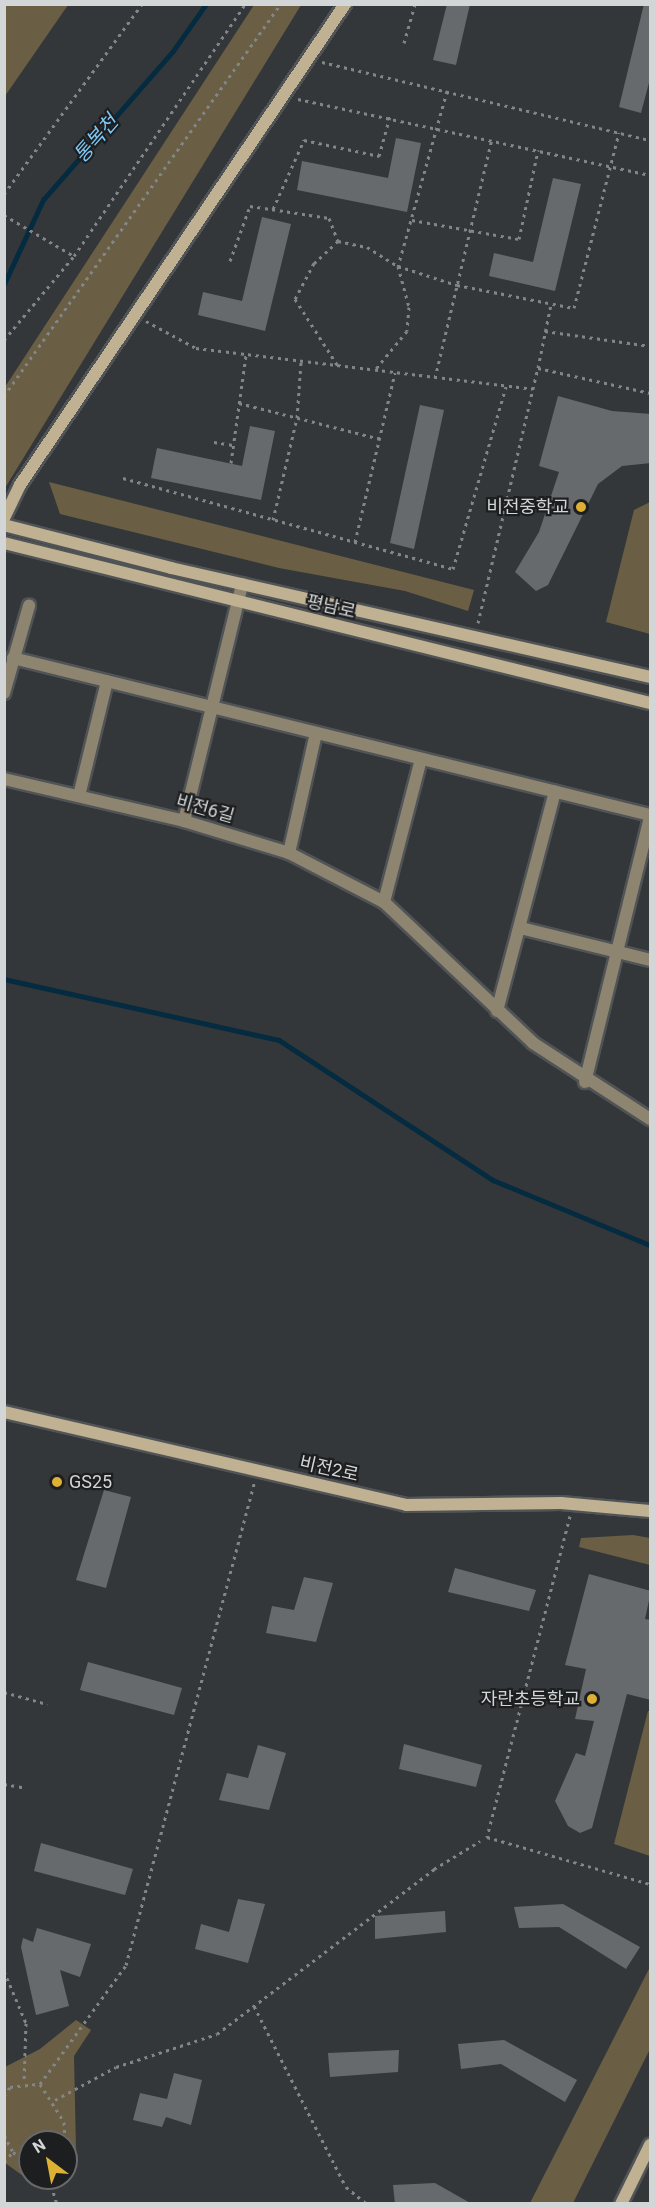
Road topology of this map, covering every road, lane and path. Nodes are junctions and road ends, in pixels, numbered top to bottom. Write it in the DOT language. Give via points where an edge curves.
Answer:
graph roads {
  1 [pos="142,4"];
  2 [pos="245,4"];
  3 [pos="281,4"];
  4 [pos="345,4"];
  5 [pos="415,4"];
  6 [pos="405,43"];
  7 [pos="310,59"];
  8 [pos="447,92"];
  9 [pos="284,96"];
  10 [pos="390,116"];
  11 [pos="440,127"];
  12 [pos="619,133"];
  13 [pos="492,139"];
  14 [pos="651,140"];
  15 [pos="538,150"];
  16 [pos="608,165"];
  17 [pos="651,175"];
  18 [pos="4,194"];
  19 [pos="273,209"];
  20 [pos="4,215"];
  21 [pos="412,220"];
  22 [pos="469,234"];
  23 [pos="338,241"];
  24 [pos="74,256"];
  25 [pos="230,261"];
  26 [pos="398,266"];
  27 [pos="457,285"];
  28 [pos="551,304"];
  29 [pos="136,315"];
  30 [pos="545,331"];
  31 [pos="4,340"];
  32 [pos="651,346"];
  33 [pos="246,355"];
  34 [pos="302,362"];
  35 [pos="338,366"];
  36 [pos="538,368"];
  37 [pos="374,371"];
  38 [pos="395,373"];
  39 [pos="435,378"];
  40 [pos="506,387"];
  41 [pos="533,389"];
  42 [pos="651,393"];
  43 [pos="4,396"];
  44 [pos="239,403"];
  45 [pos="297,418"];
  46 [pos="381,439"];
  47 [pos="214,442"];
  48 [pos="233,445"];
  49 [pos="231,463"];
  50 [pos="123,478"];
  51 [pos="4,518"];
  52 [pos="273,520"];
  53 [pos="4,525"];
  54 [pos="355,542"];
  55 [pos="4,543"];
  56 [pos="243,584"];
  57 [pos="239,604"];
  58 [pos="28,606"];
  59 [pos="475,634"];
  60 [pos="14,658"];
  61 [pos="651,677"];
  62 [pos="107,681"];
  63 [pos="4,693"];
  64 [pos="651,703"];
  65 [pos="210,707"];
  66 [pos="316,733"];
  67 [pos="421,759"];
  68 [pos="4,779"];
  69 [pos="555,792"];
  70 [pos="79,796"];
  71 [pos="651,817"];
  72 [pos="184,821"];
  73 [pos="288,853"];
  74 [pos="384,903"];
  75 [pos="522,928"];
  76 [pos="618,952"];
  77 [pos="651,960"];
  78 [pos="498,1011"];
  79 [pos="585,1082"];
  80 [pos="651,1119"];
  81 [pos="4,1412"];
  82 [pos="258,1471"];
  83 [pos="573,1504"];
  84 [pos="651,1511"];
  85 [pos="4,1692"];
  86 [pos="47,1704"];
  87 [pos="4,1784"];
  88 [pos="26,1788"];
  89 [pos="480,1841"];
  90 [pos="651,1884"];
  91 [pos="4,1971"];
  92 [pos="254,2006"];
  93 [pos="24,2082"];
  94 [pos="40,2084"];
  95 [pos="4,2096"];
  96 [pos="55,2100"];
  97 [pos="62,2130"];
  98 [pos="4,2135"];
  99 [pos="651,2145"];
  100 [pos="13,2152"];
  101 [pos="18,2156"];
  102 [pos="4,2162"];
  103 [pos="367,2204"];
  104 [pos="621,2204"];
  1 -- 18 [label="path"];
  2 -- 24 [label="path"];
  3 -- 43 [label="path"];
  4 -- 7 [label="street"];
  5 -- 6 [label="path"];
  7 -- 8 [label="path"];
  7 -- 9 [label="street"];
  8 -- 11 [label="path"];
  8 -- 12 [label="path"];
  9 -- 10 [label="path"];
  9 -- 29 [label="street"];
  10 -- 11 [label="path"];
  10 -- 19 [label="path" via="379,156 304,140"];
  11 -- 13 [label="path"];
  11 -- 21 [label="path"];
  12 -- 14 [label="path"];
  12 -- 16 [label="path"];
  13 -- 15 [label="path"];
  13 -- 22 [label="path"];
  15 -- 16 [label="path"];
  15 -- 22 [label="path" via="519,239"];
  16 -- 17 [label="path"];
  16 -- 28 [label="path" via="574,308"];
  19 -- 23 [label="path" via="329,218"];
  19 -- 25 [label="path" via="250,206"];
  20 -- 24 [label="path"];
  21 -- 22 [label="path"];
  21 -- 26 [label="path"];
  22 -- 27 [label="path"];
  23 -- 26 [label="path" via="367,247"];
  23 -- 35 [label="path" via="314,263 295,299"];
  24 -- 31 [label="path"];
  26 -- 27 [label="path"];
  26 -- 37 [label="path" via="409,307 407,331"];
  27 -- 28 [label="path"];
  27 -- 39 [label="path"];
  28 -- 30 [label="path"];
  29 -- 33 [label="path" via="196,348"];
  29 -- 51 [label="street" via="20,485"];
  30 -- 32 [label="path"];
  30 -- 36 [label="path"];
  33 -- 34 [label="path"];
  33 -- 44 [label="path"];
  34 -- 35 [label="path"];
  34 -- 45 [label="path"];
  35 -- 37 [label="path"];
  36 -- 41 [label="path"];
  36 -- 42 [label="path"];
  37 -- 38 [label="path"];
  38 -- 39 [label="path"];
  38 -- 46 [label="path"];
  39 -- 40 [label="path"];
  40 -- 41 [label="path"];
  40 -- 54 [label="path" via="453,569"];
  41 -- 59 [label="path"];
  44 -- 45 [label="path"];
  44 -- 48 [label="path"];
  45 -- 46 [label="path"];
  45 -- 52 [label="path"];
  46 -- 54 [label="path"];
  47 -- 48 [label="path"];
  48 -- 49 [label="path"];
  50 -- 52 [label="path"];
  52 -- 54 [label="path"];
  53 -- 56 [label="street"];
  55 -- 57 [label="street, 평남로"];
  56 -- 57 [label="street"];
  56 -- 59 [label="street"];
  57 -- 64 [label="street, 평남로"];
  57 -- 65 [label="street"];
  58 -- 60 [label="street"];
  59 -- 61 [label="street"];
  60 -- 62 [label="street"];
  60 -- 63 [label="street"];
  62 -- 65 [label="street"];
  62 -- 70 [label="street"];
  65 -- 66 [label="street"];
  65 -- 72 [label="street"];
  66 -- 67 [label="street"];
  66 -- 73 [label="street"];
  67 -- 69 [label="street"];
  67 -- 74 [label="street"];
  68 -- 70 [label="street, 비전6길"];
  69 -- 71 [label="street"];
  69 -- 75 [label="street"];
  70 -- 72 [label="street, 비전6길"];
  71 -- 76 [label="street"];
  72 -- 73 [label="street, 비전6길"];
  73 -- 74 [label="street, 비전6길"];
  74 -- 78 [label="street, 비전6길" via="450,959"];
  75 -- 76 [label="street"];
  75 -- 78 [label="street"];
  76 -- 77 [label="street"];
  76 -- 79 [label="street"];
  78 -- 79 [label="street, 비전6길"];
  79 -- 80 [label="street, 비전6길"];
  81 -- 82 [label="street, 비전2로"];
  82 -- 83 [label="street, 비전2로" via="406,1505"];
  82 -- 94 [label="path" via="126,1965"];
  83 -- 84 [label="street, 비전2로"];
  83 -- 90 [label="path" via="487,1837"];
  85 -- 86 [label="path"];
  87 -- 88 [label="path"];
  89 -- 92 [label="path" via="434,1869"];
  91 -- 93 [label="path" via="26,2023"];
  92 -- 96 [label="path" via="217,2034 116,2067"];
  92 -- 103 [label="path" via="346,2187"];
  93 -- 94 [label="path"];
  93 -- 95 [label="path" via="10,2087"];
  94 -- 96 [label="path"];
  96 -- 97 [label="path"];
  98 -- 100 [label="path"];
  99 -- 104 [label="street"];
  100 -- 101 [label="path"];
  100 -- 102 [label="path"];
}
